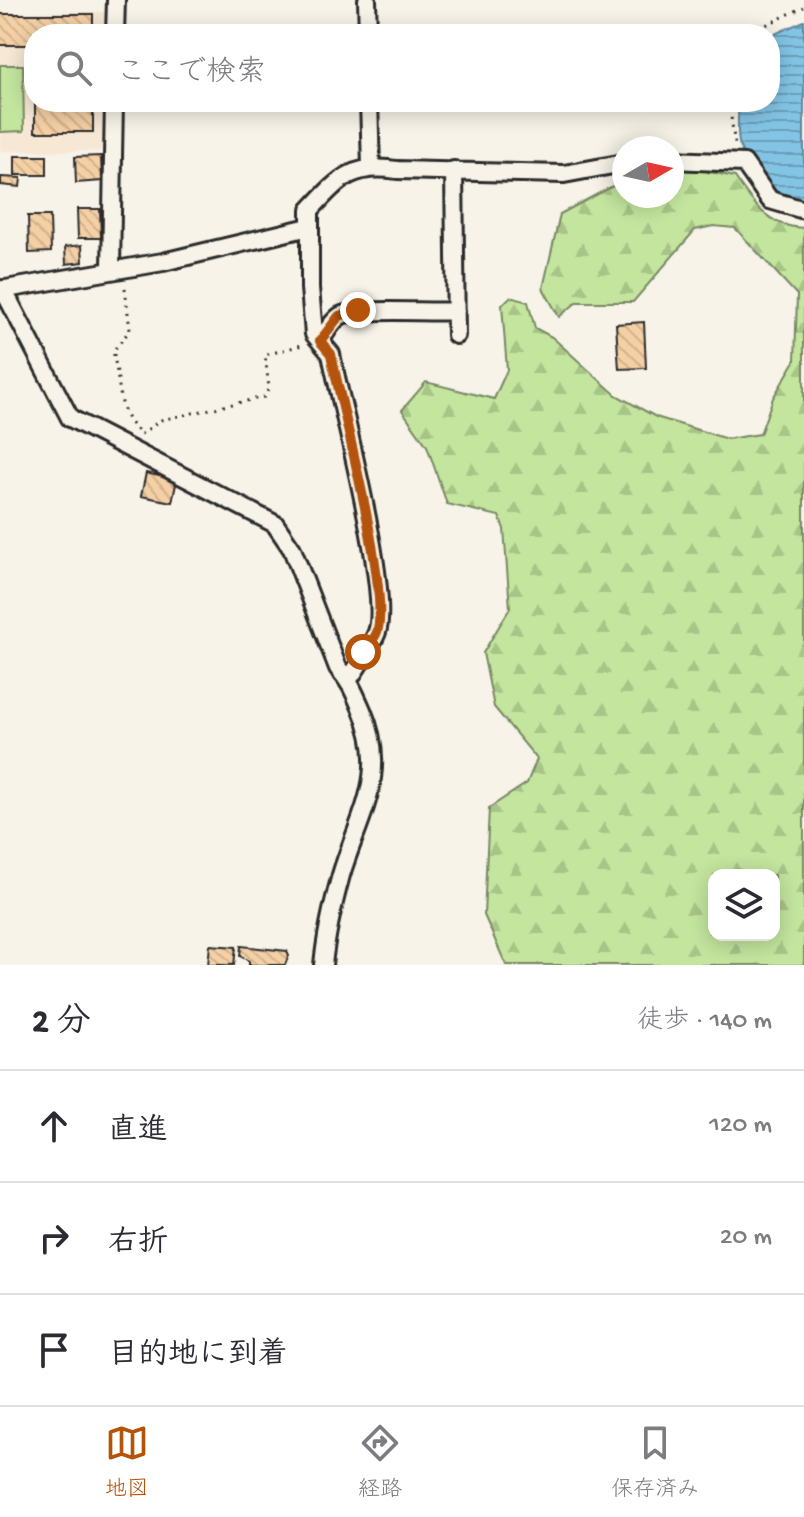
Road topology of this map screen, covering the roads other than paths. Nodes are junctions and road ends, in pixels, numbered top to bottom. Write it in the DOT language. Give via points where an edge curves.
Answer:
graph roads {
  1 [pos="116,0"];
  2 [pos="367,0"];
  3 [pos="115,24"];
  4 [pos="368,24"];
  5 [pos="114,112"];
  6 [pos="369,112"];
  7 [pos="684,160"];
  8 [pos="612,165"];
  9 [pos="371,166"];
  10 [pos="454,170"];
  11 [pos="804,210"];
  12 [pos="309,227"];
  13 [pos="116,268"];
  14 [pos="1,290"];
  15 [pos="456,311"];
  16 [pos="456,335"];
  17 [pos="319,340"];
  18 [pos="349,679"];
  19 [pos="323,965"];
  1 -- 3 [label="street"];
  2 -- 4 [label="street"];
  5 -- 13 [label="street"];
  6 -- 9 [label="street"];
  7 -- 11 [label="street" via="744,163 770,200"];
  8 -- 10 [label="street" via="564,174"];
  9 -- 10 [label="street"];
  9 -- 12 [label="street" via="334,184 310,210"];
  10 -- 15 [label="street"];
  12 -- 13 [label="street"];
  12 -- 17 [label="street" via="314,334"];
  13 -- 14 [label="street"];
  14 -- 18 [label="street" via="70,418 275,524 292,549 338,668"];
  15 -- 16 [label="street"];
  15 -- 17 [label="street" via="358,310 339,316"];
  17 -- 18 [label="street" via="331,354 377,571 377,633"];
  18 -- 19 [label="street" via="375,754 373,785 341,875"];
}
